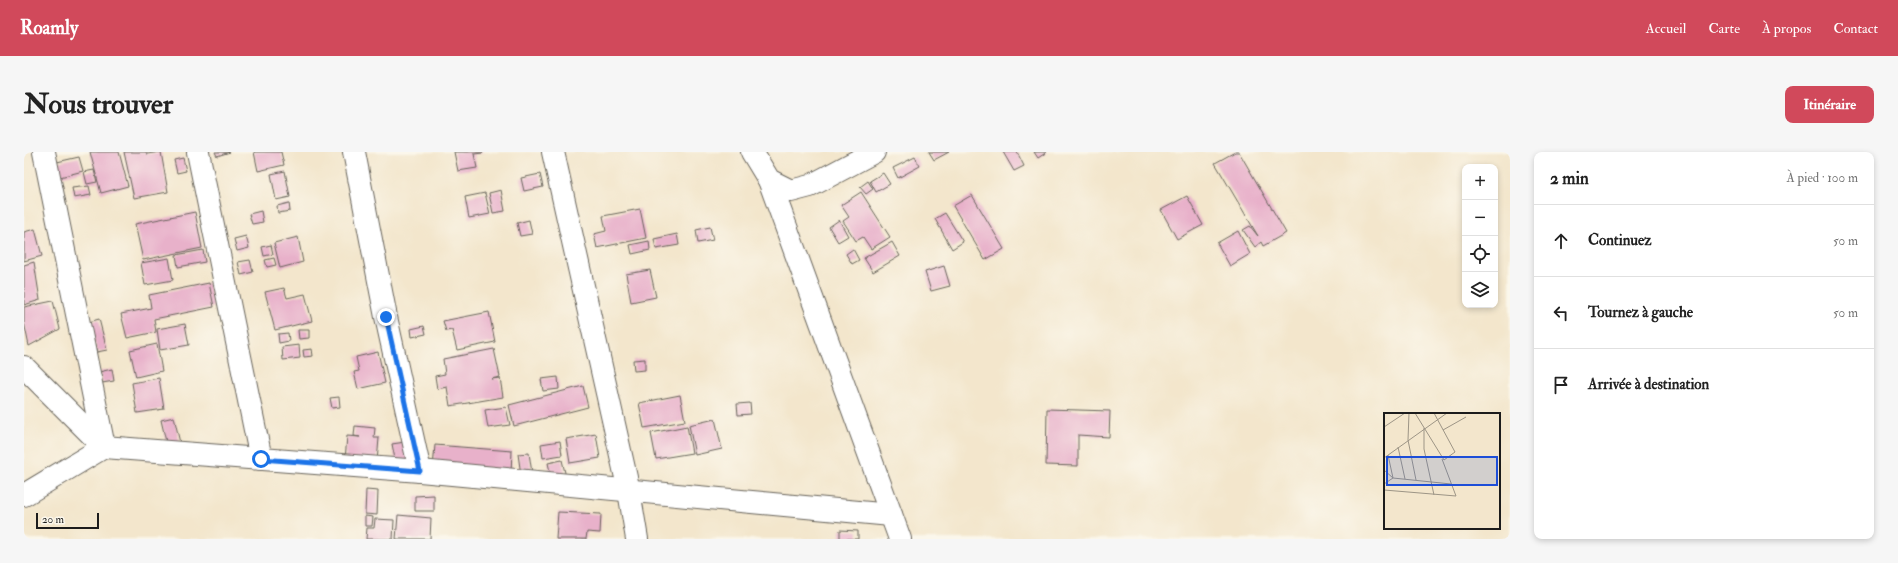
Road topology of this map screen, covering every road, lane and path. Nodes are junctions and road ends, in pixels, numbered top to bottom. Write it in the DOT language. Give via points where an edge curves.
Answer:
graph roads {
  1 [pos="44,152"];
  2 [pos="198,152"];
  3 [pos="354,152"];
  4 [pos="553,152"];
  5 [pos="752,152"];
  6 [pos="874,152"];
  7 [pos="769,180"];
  8 [pos="24,367"];
  9 [pos="104,447"];
  10 [pos="261,459"];
  11 [pos="420,471"];
  12 [pos="629,492"];
  13 [pos="24,495"];
  14 [pos="891,515"];
  15 [pos="637,539"];
  16 [pos="900,539"];
  1 -- 9 [label="street"];
  2 -- 10 [label="street"];
  3 -- 11 [label="street" via="386,317"];
  4 -- 12 [label="street"];
  5 -- 7 [label="street"];
  6 -- 7 [label="street" via="810,186 791,191"];
  7 -- 14 [label="street"];
  8 -- 9 [label="street"];
  9 -- 10 [label="street"];
  9 -- 13 [label="street"];
  10 -- 11 [label="street"];
  11 -- 12 [label="street"];
  12 -- 14 [label="street"];
  12 -- 15 [label="street"];
  14 -- 16 [label="street"];
}
